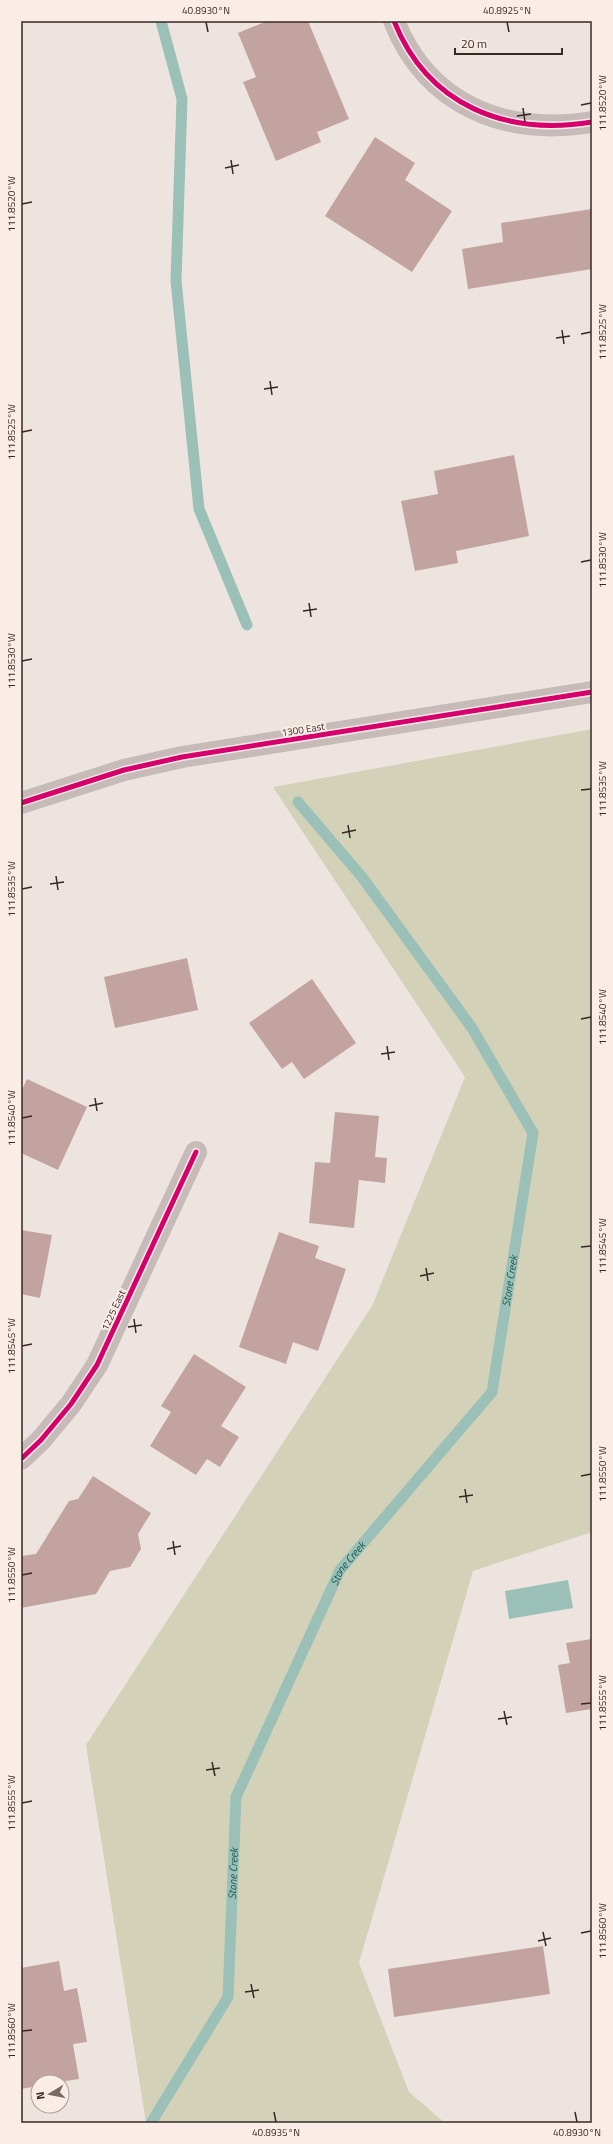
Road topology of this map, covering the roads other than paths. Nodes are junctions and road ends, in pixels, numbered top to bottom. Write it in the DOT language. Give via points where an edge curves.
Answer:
graph roads {
  1 [pos="394,21"];
  2 [pos="592,122"];
  3 [pos="592,692"];
  4 [pos="21,803"];
  5 [pos="196,1152"];
  6 [pos="21,1459"];
  1 -- 2 [label="street" via="409,51 422,68 436,83 471,107 490,116 532,126"];
  3 -- 4 [label="street, 1300 East" via="182,757 124,770"];
  5 -- 6 [label="street, 1225 East" via="97,1365 71,1404 41,1440"];
}
